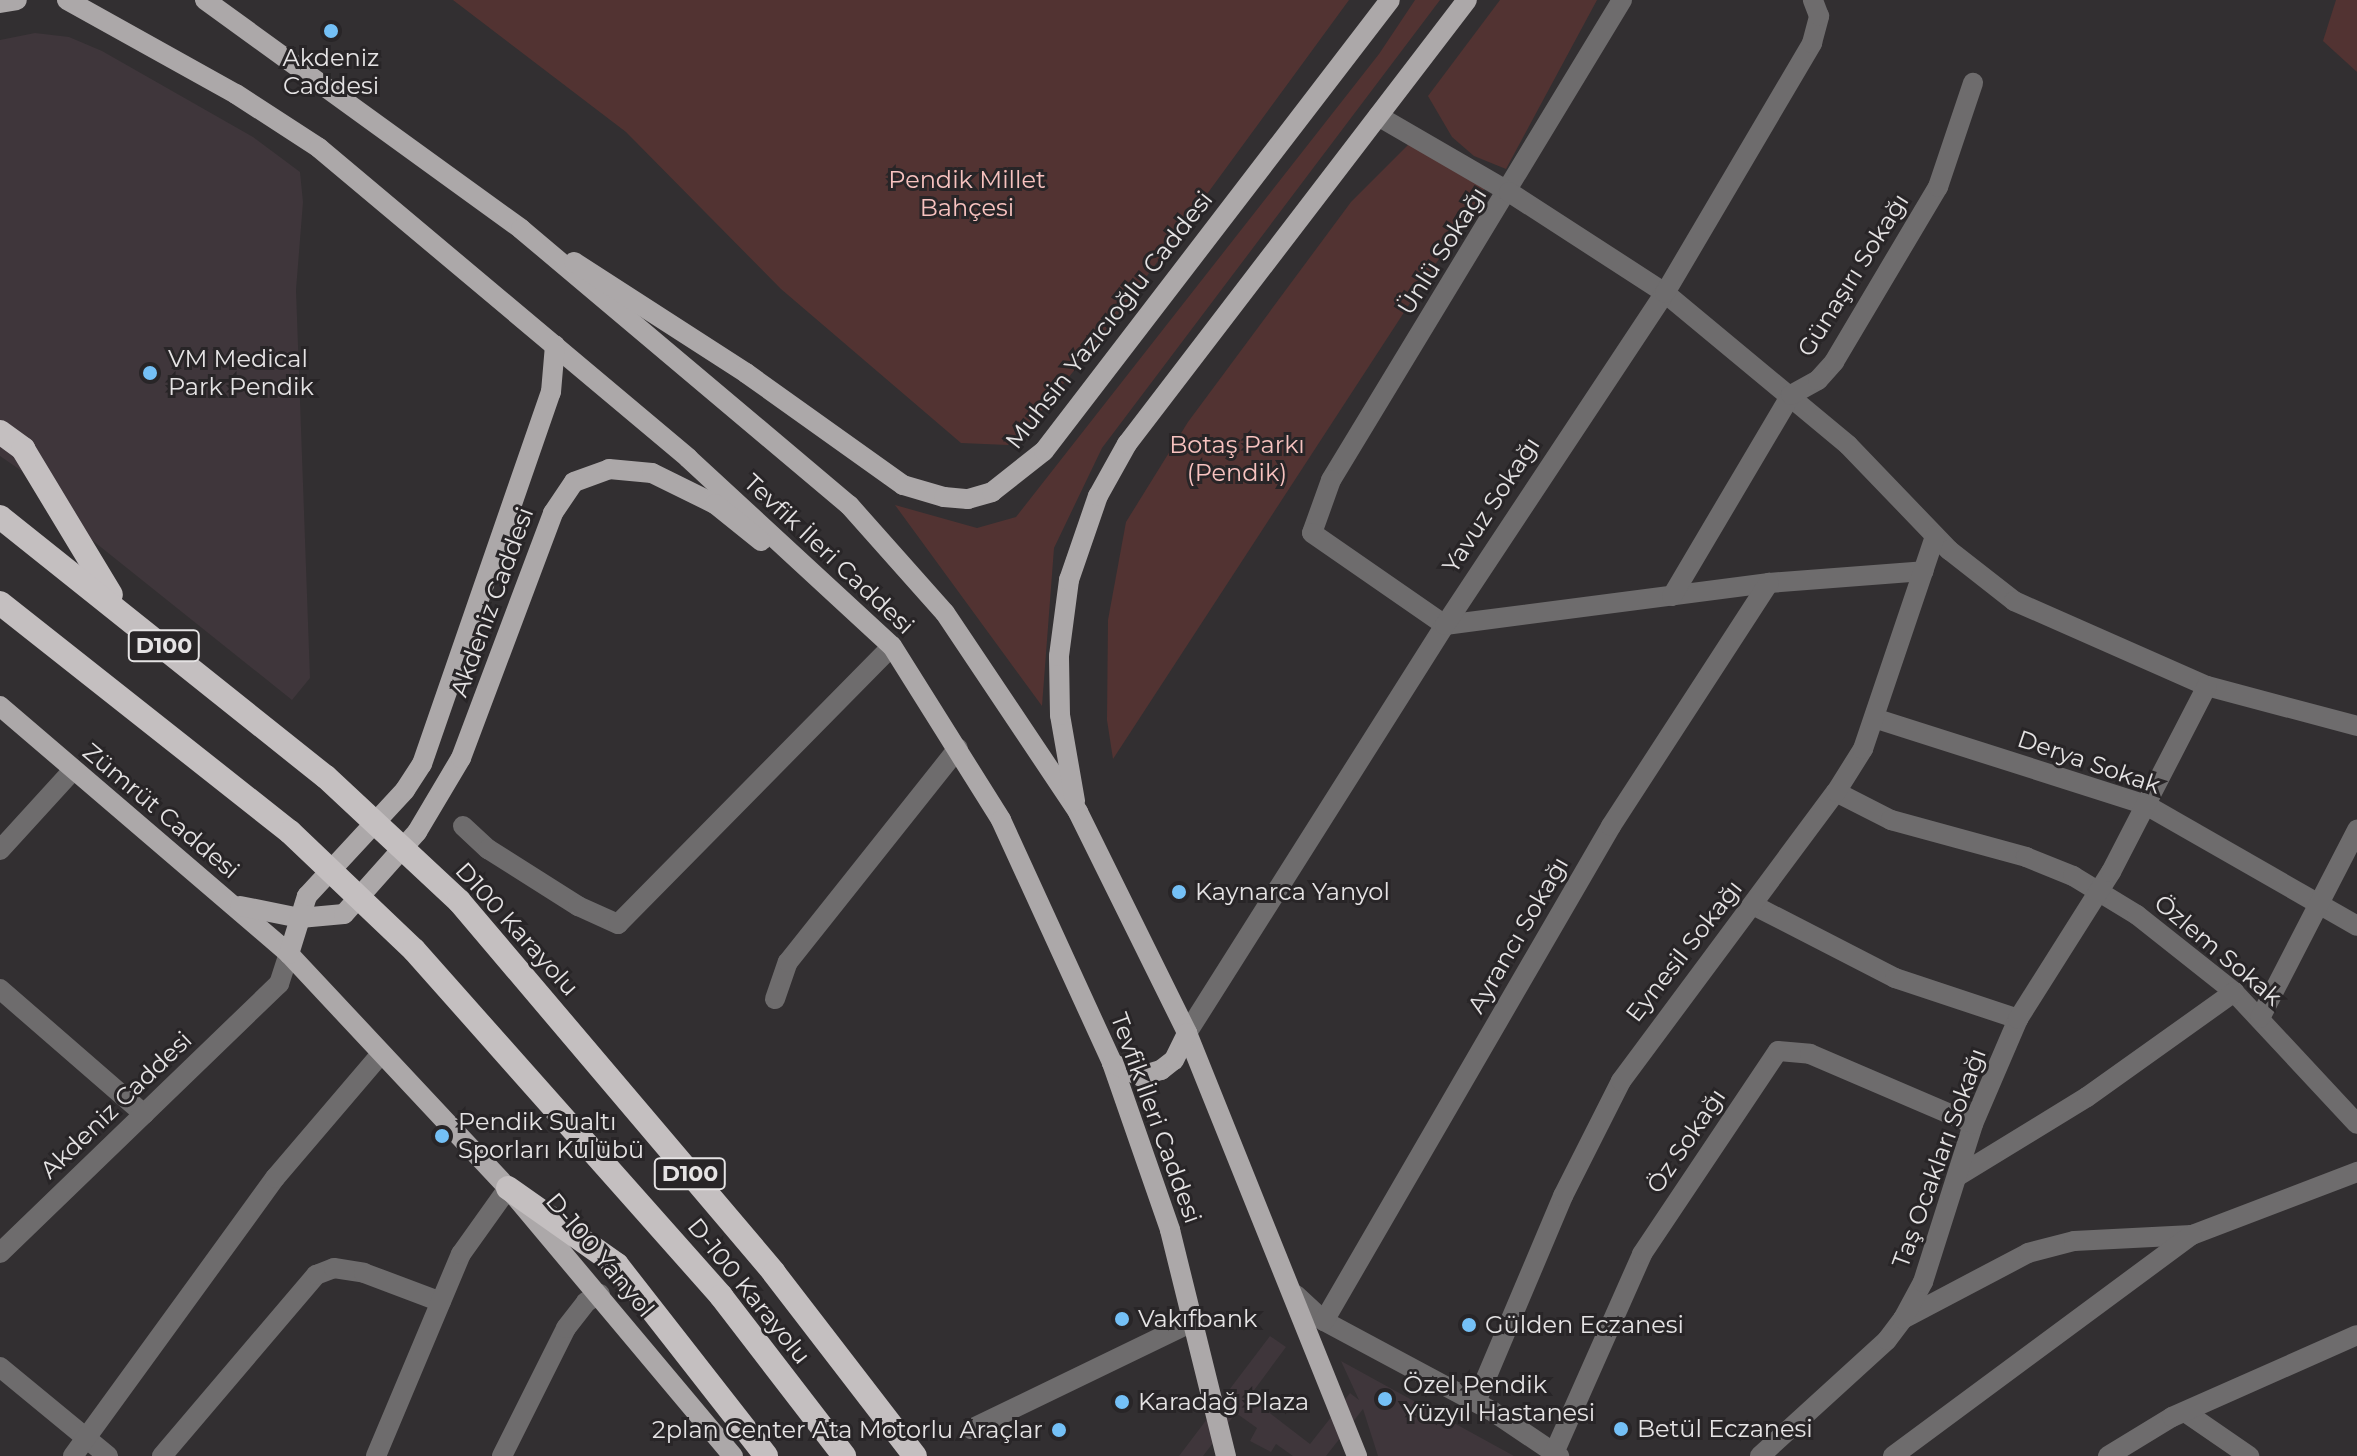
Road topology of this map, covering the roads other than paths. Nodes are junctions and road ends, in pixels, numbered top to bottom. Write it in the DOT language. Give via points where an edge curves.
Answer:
graph roads {
  1 [pos="17,0"];
  2 [pos="49,0"];
  3 [pos="205,0"];
  4 [pos="1390,0"];
  5 [pos="1467,0"];
  6 [pos="1622,0"];
  7 [pos="1813,0"];
  8 [pos="0,3"];
  9 [pos="74,4"];
  10 [pos="1973,83"];
  11 [pos="1378,116"];
  12 [pos="1509,192"];
  13 [pos="521,229"];
  14 [pos="1665,293"];
  15 [pos="555,345"];
  16 [pos="1791,395"];
  17 [pos="0,432"];
  18 [pos="0,517"];
  19 [pos="1935,536"];
  20 [pos="1924,571"];
  21 [pos="1769,583"];
  22 [pos="1672,596"];
  23 [pos="0,603"];
  24 [pos="120,611"];
  25 [pos="1445,625"];
  26 [pos="892,646"];
  27 [pos="2207,686"];
  28 [pos="0,706"];
  29 [pos="1877,719"];
  30 [pos="2357,726"];
  31 [pos="958,748"];
  32 [pos="73,770"];
  33 [pos="1836,792"];
  34 [pos="2146,805"];
  35 [pos="1078,812"];
  36 [pos="463,826"];
  37 [pos="2357,830"];
  38 [pos="0,850"];
  39 [pos="2099,891"];
  40 [pos="228,902"];
  41 [pos="2318,903"];
  42 [pos="1753,905"];
  43 [pos="300,918"];
  44 [pos="2357,926"];
  45 [pos="289,954"];
  46 [pos="0,989"];
  47 [pos="2234,992"];
  48 [pos="775,999"];
  49 [pos="2260,1018"];
  50 [pos="2018,1019"];
  51 [pos="1187,1033"];
  52 [pos="381,1054"];
  53 [pos="1112,1063"];
  54 [pos="144,1114"];
  55 [pos="1973,1124"];
  56 [pos="2357,1124"];
  57 [pos="2357,1172"];
  58 [pos="1958,1176"];
  59 [pos="508,1188"];
  60 [pos="2192,1235"];
  61 [pos="0,1253"];
  62 [pos="600,1294"];
  63 [pos="1296,1295"];
  64 [pos="441,1302"];
  65 [pos="1903,1319"];
  66 [pos="1194,1321"];
  67 [pos="1324,1321"];
  68 [pos="2357,1335"];
  69 [pos="0,1367"];
  70 [pos="1476,1402"];
  71 [pos="2185,1412"];
  72 [pos="971,1429"];
  73 [pos="88,1436"];
  74 [pos="1760,1452"];
  75 [pos="1557,1454"];
  76 [pos="915,1455"];
  77 [pos="73,1456"];
  78 [pos="108,1456"];
  79 [pos="162,1456"];
  80 [pos="376,1456"];
  81 [pos="502,1456"];
  82 [pos="733,1456"];
  83 [pos="766,1456"];
  84 [pos="844,1456"];
  85 [pos="1226,1456"];
  86 [pos="1357,1456"];
  87 [pos="1893,1456"];
  88 [pos="2108,1456"];
  89 [pos="2249,1456"];
  1 -- 8 [label="main road"];
  2 -- 9 [label="main road, Tevfik İleri Caddesi"];
  3 -- 13 [label="main road, Tevfik İleri Caddesi"];
  4 -- 13 [label="main road, Muhsin Yazıcıoğlu Caddesi" via="1044,451 1009,483 968,499 903,485 746,373"];
  5 -- 11 [label="main road"];
  6 -- 12 [label="street, Ünlü Sokağı"];
  7 -- 14 [label="street, Yavuz Sokağı" via="1819,16 1812,43"];
  9 -- 15 [label="main road, Tevfik İleri Caddesi" via="281,121"];
  10 -- 16 [label="street, Günaşırı Sokağı" via="1938,187 1834,362 1818,380"];
  11 -- 12 [label="street"];
  11 -- 35 [label="main road" via="1127,444 1098,496 1069,580 1059,656 1060,715"];
  12 -- 14 [label="street"];
  12 -- 25 [label="street, Ünlü Sokağı" via="1331,480 1312,533"];
  13 -- 35 [label="main road, Tevfik İleri Caddesi" via="886,542 978,657"];
  14 -- 16 [label="street"];
  14 -- 25 [label="street, Yavuz Sokağı"];
  15 -- 26 [label="main road, Tevfik İleri Caddesi" via="700,468"];
  15 -- 43 [label="main road" via="551,392 422,764 405,790 307,896"];
  16 -- 19 [label="street"];
  16 -- 22 [label="street, Günaşırı Sokağı"];
  17 -- 24 [label="highway" via="23,449"];
  18 -- 24 [label="highway, D100 Karayolu / D100"];
  19 -- 20 [label="street, Eynesil Sokağı"];
  19 -- 27 [label="street" via="1973,572 2032,612"];
  20 -- 21 [label="street"];
  20 -- 29 [label="street, Eynesil Sokağı"];
  21 -- 22 [label="street"];
  21 -- 67 [label="street, Ayrancı Sokağı" via="1611,826"];
  22 -- 25 [label="street"];
  23 -- 84 [label="highway, D-100 Karayolu / D100" via="290,832 414,950 721,1296"];
  24 -- 76 [label="highway, D100 Karayolu / D100" via="326,777 459,901 774,1273"];
  25 -- 51 [label="street, Yavuz Sokağı"];
  26 -- 31 [label="main road, Tevfik İleri Caddesi"];
  26 -- 36 [label="street" via="618,924 578,906 488,849"];
  26 -- 43 [label="main road, Akdeniz Caddesi" via="699,494 634,469 584,476 564,490 553,513 461,758 439,801 344,914"];
  27 -- 30 [label="street"];
  27 -- 34 [label="street, Taş Ocakları Sokağı"];
  28 -- 32 [label="main road, Zümrüt Caddesi"];
  29 -- 33 [label="street, Eynesil Sokağı"];
  29 -- 34 [label="street, Derya Sokak"];
  31 -- 48 [label="street" via="788,962"];
  31 -- 53 [label="main road, Tevfik İleri Caddesi" via="1001,820"];
  32 -- 38 [label="street"];
  32 -- 40 [label="main road, Zümrüt Caddesi"];
  33 -- 39 [label="street, Özlem Sokak" via="1891,820 2026,857"];
  33 -- 42 [label="street, Eynesil Sokağı"];
  34 -- 39 [label="street, Taş Ocakları Sokağı"];
  34 -- 41 [label="street, Derya Sokak"];
  35 -- 51 [label="main road, Tevfik İleri Caddesi"];
  37 -- 41 [label="street"];
  39 -- 47 [label="street, Özlem Sokak" via="2178,945"];
  39 -- 50 [label="street, Taş Ocakları Sokağı"];
  40 -- 43 [label="main road, Akdeniz Caddesi"];
  40 -- 45 [label="main road, Zümrüt Caddesi"];
  41 -- 44 [label="street, Derya Sokak"];
  41 -- 49 [label="street"];
  42 -- 50 [label="street" via="1895,978"];
  42 -- 70 [label="street, Eynesil Sokağı" via="1621,1081 1563,1196"];
  43 -- 45 [label="main road"];
  45 -- 52 [label="main road, D-100 Yanyol"];
  45 -- 54 [label="street, Akdeniz Caddesi" via="279,984"];
  46 -- 54 [label="street"];
  47 -- 49 [label="street, Özlem Sokak"];
  47 -- 58 [label="street" via="2087,1097"];
  49 -- 56 [label="street, Özlem Sokak"];
  50 -- 55 [label="street, Taş Ocakları Sokağı"];
  51 -- 53 [label="main road" via="1174,1060 1161,1070 1140,1076"];
  51 -- 63 [label="main road, Tevfik İleri Caddesi"];
  52 -- 59 [label="main road, D-100 Yanyol"];
  52 -- 73 [label="street" via="275,1178"];
  53 -- 66 [label="main road, Tevfik İleri Caddesi" via="1170,1230"];
  54 -- 61 [label="street, Akdeniz Caddesi"];
  55 -- 58 [label="street, Taş Ocakları Sokağı"];
  55 -- 75 [label="street, Öz Sokağı" via="1810,1054 1778,1051 1642,1254"];
  57 -- 60 [label="street"];
  58 -- 65 [label="street, Taş Ocakları Sokağı" via="1923,1282"];
  59 -- 62 [label="main road, D-100 Yanyol"];
  59 -- 64 [label="street" via="461,1254"];
  59 -- 83 [label="highway" via="617,1265"];
  60 -- 65 [label="street" via="2054,1244"];
  60 -- 87 [label="street"];
  62 -- 81 [label="street" via="586,1302 566,1328"];
  62 -- 82 [label="main road, D-100 Yanyol"];
  63 -- 67 [label="street"];
  63 -- 86 [label="main road, Tevfik İleri Caddesi"];
  64 -- 79 [label="street" via="364,1273 334,1268 316,1275"];
  64 -- 80 [label="street"];
  65 -- 74 [label="street, Taş Ocakları Sokağı" via="1887,1340"];
  66 -- 72 [label="street"];
  66 -- 85 [label="main road, Tevfik İleri Caddesi"];
  67 -- 70 [label="street"];
  68 -- 71 [label="street"];
  69 -- 73 [label="street"];
  70 -- 75 [label="street"];
  71 -- 88 [label="street"];
  71 -- 89 [label="street"];
  73 -- 77 [label="street"];
  73 -- 78 [label="street"];
}
